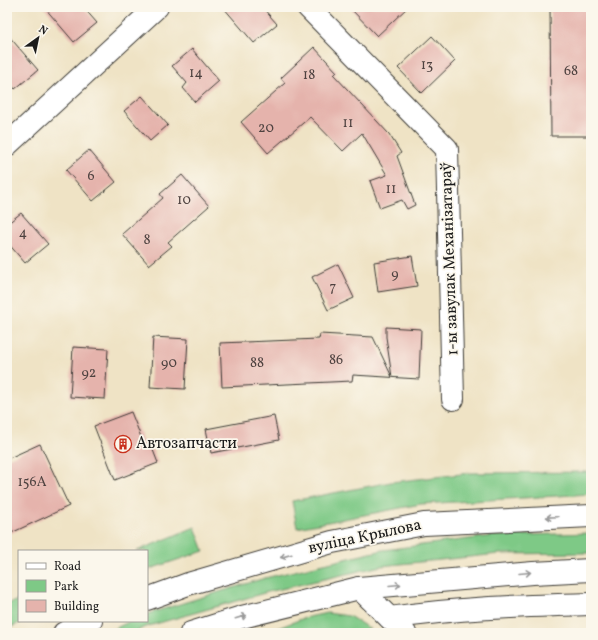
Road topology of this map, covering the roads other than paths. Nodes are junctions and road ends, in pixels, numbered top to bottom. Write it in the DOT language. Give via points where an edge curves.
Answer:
graph roads {
  1 [pos="157,7"];
  2 [pos="308,7"];
  3 [pos="7,144"];
  4 [pos="453,399"];
  5 [pos="591,516"];
  6 [pos="591,570"];
  7 [pos="359,588"];
  8 [pos="148,599"];
  9 [pos="591,604"];
  10 [pos="89,622"];
  11 [pos="398,626"];
  12 [pos="64,633"];
  13 [pos="190,633"];
  1 -- 3 [label="main road"];
  2 -- 4 [label="main road, 1-ы завулак Механізатараў" via="447,149"];
  5 -- 8 [label="main road, вуліца Крылова, one-way" via="424,524 332,542 188,584"];
  7 -- 6 [label="main road, one-way"];
  7 -- 11 [label="main road"];
  13 -- 7 [label="main road, one-way" via="242,617"];
  9 -- 11 [label="main road" via="417,614"];
  10 -- 12 [label="main road"];
}
